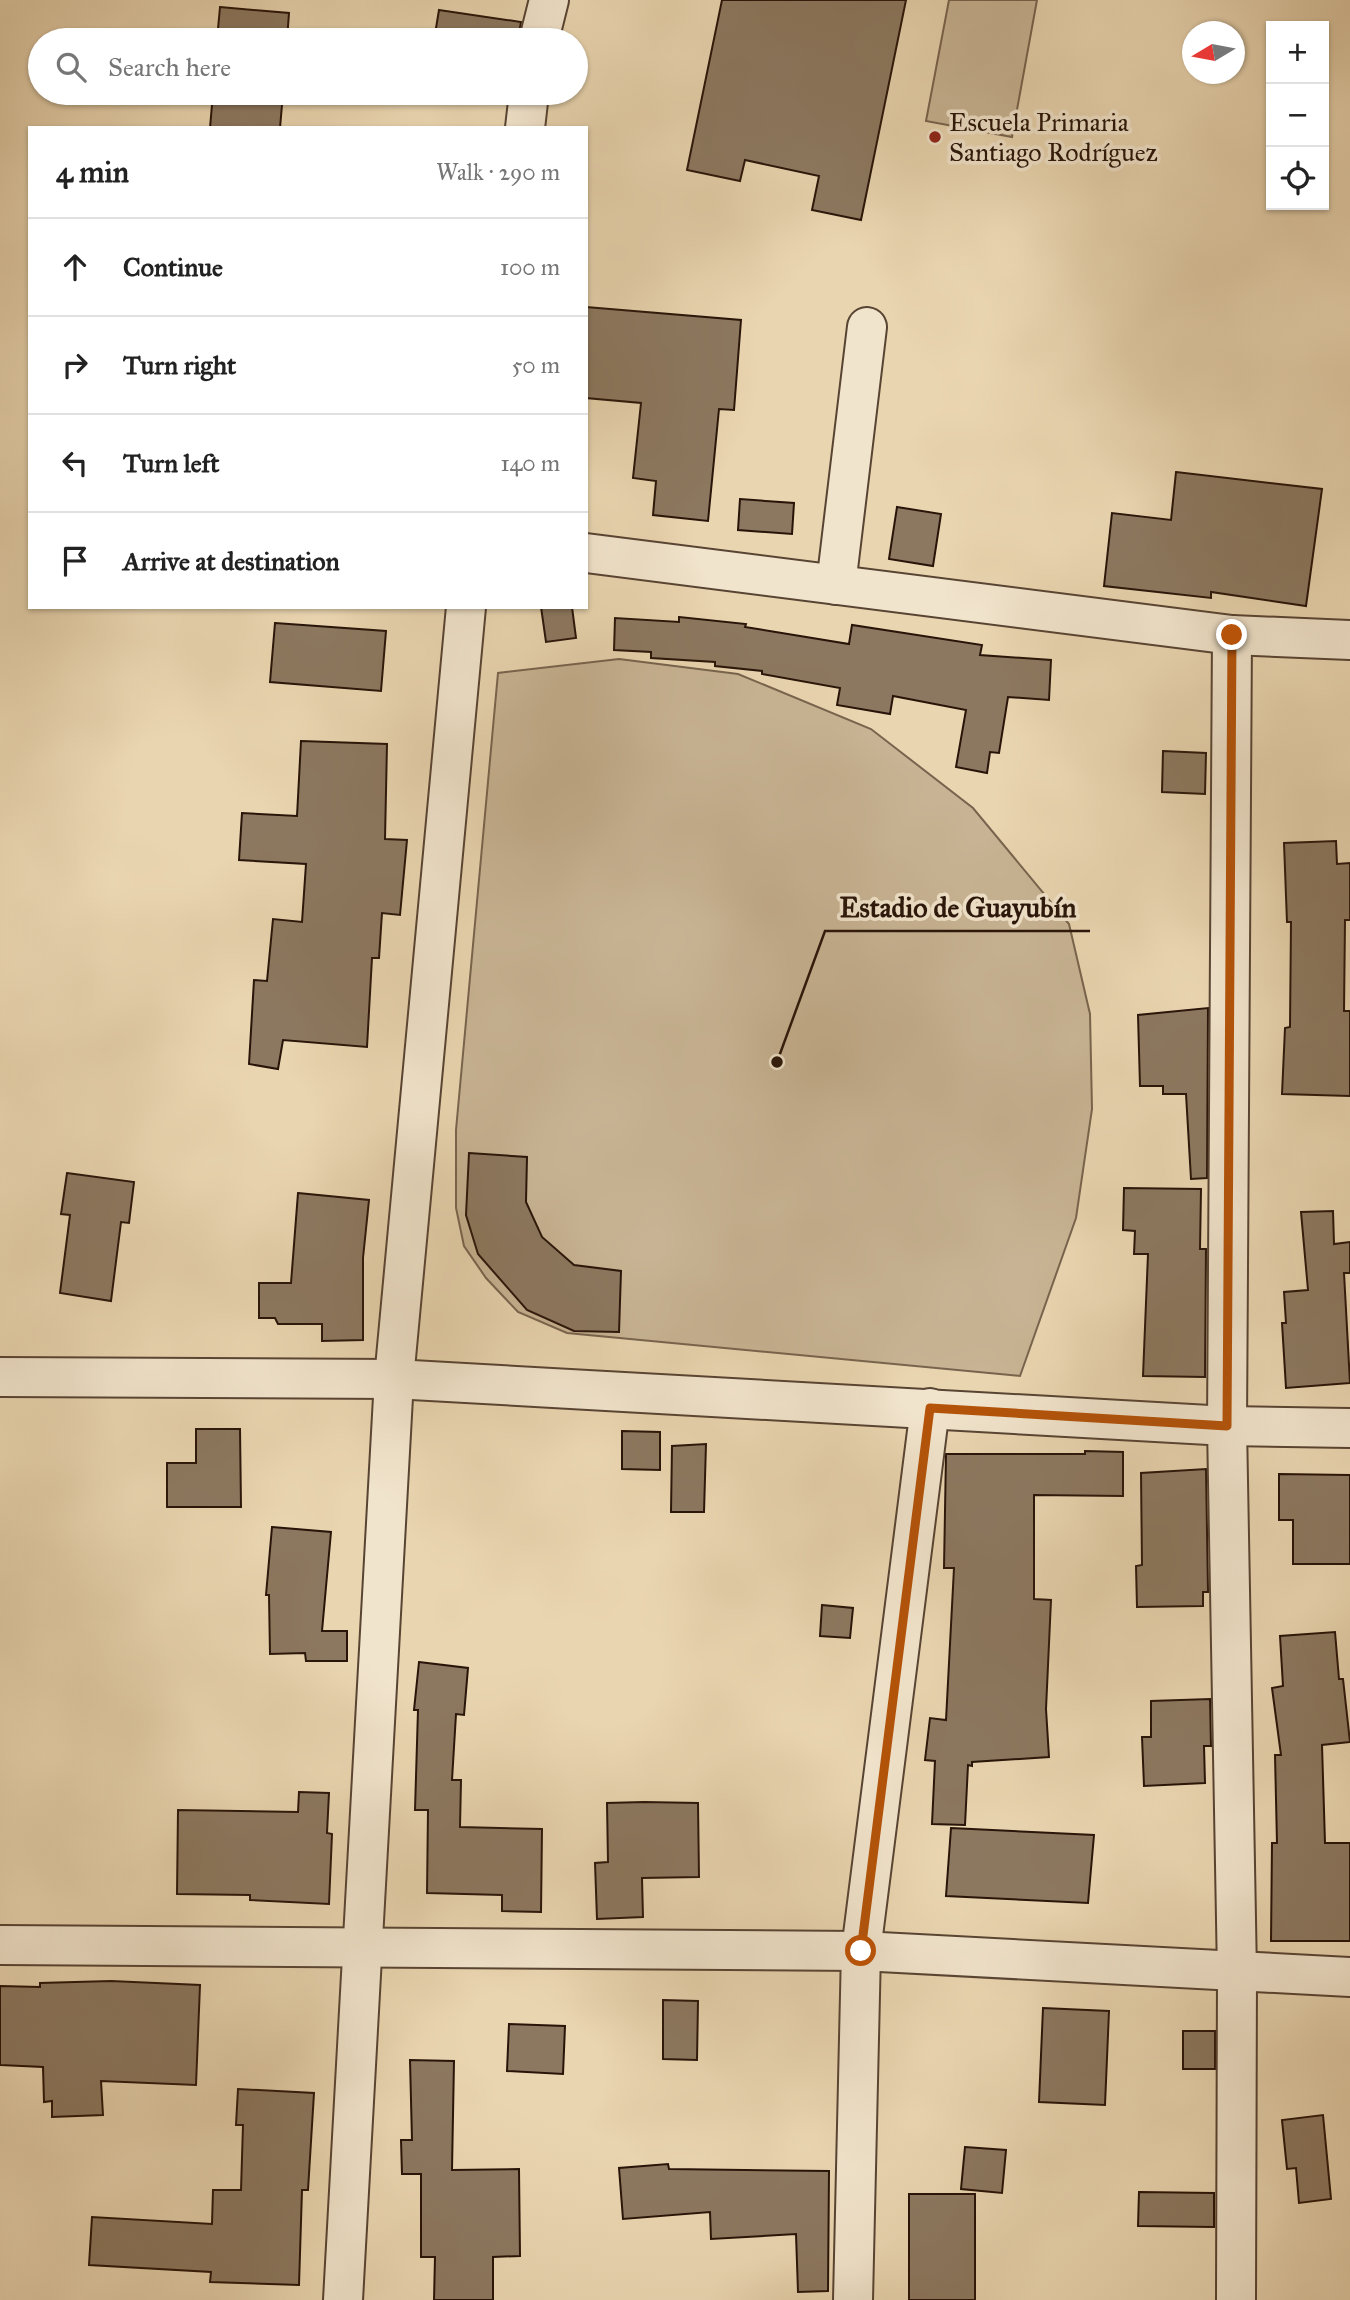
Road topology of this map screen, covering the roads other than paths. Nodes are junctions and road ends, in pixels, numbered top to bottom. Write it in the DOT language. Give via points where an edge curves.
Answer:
graph roads {
  1 [pos="549,0"];
  2 [pos="542,28"];
  3 [pos="528,105"];
  4 [pos="525,126"];
  5 [pos="867,327"];
  6 [pos="588,554"];
  7 [pos="836,585"];
  8 [pos="466,609"];
  9 [pos="1232,635"];
  10 [pos="1350,640"];
  11 [pos="0,1377"];
  12 [pos="394,1379"];
  13 [pos="930,1408"];
  14 [pos="1227,1426"];
  15 [pos="1350,1428"];
  16 [pos="0,1945"];
  17 [pos="361,1946"];
  18 [pos="861,1951"];
  19 [pos="1237,1974"];
  20 [pos="1350,1978"];
  21 [pos="343,2300"];
  22 [pos="853,2300"];
  23 [pos="1236,2300"];
  1 -- 2 [label="street"];
  3 -- 4 [label="street"];
  5 -- 7 [label="street"];
  6 -- 7 [label="street"];
  7 -- 9 [label="street"];
  8 -- 12 [label="street"];
  9 -- 10 [label="street"];
  9 -- 14 [label="street"];
  11 -- 12 [label="street"];
  12 -- 13 [label="street"];
  12 -- 17 [label="street"];
  13 -- 14 [label="street"];
  13 -- 18 [label="street"];
  14 -- 15 [label="street"];
  14 -- 19 [label="street"];
  16 -- 17 [label="street"];
  17 -- 18 [label="street"];
  17 -- 21 [label="street"];
  18 -- 19 [label="street"];
  18 -- 22 [label="street"];
  19 -- 20 [label="street"];
  19 -- 23 [label="street"];
}
